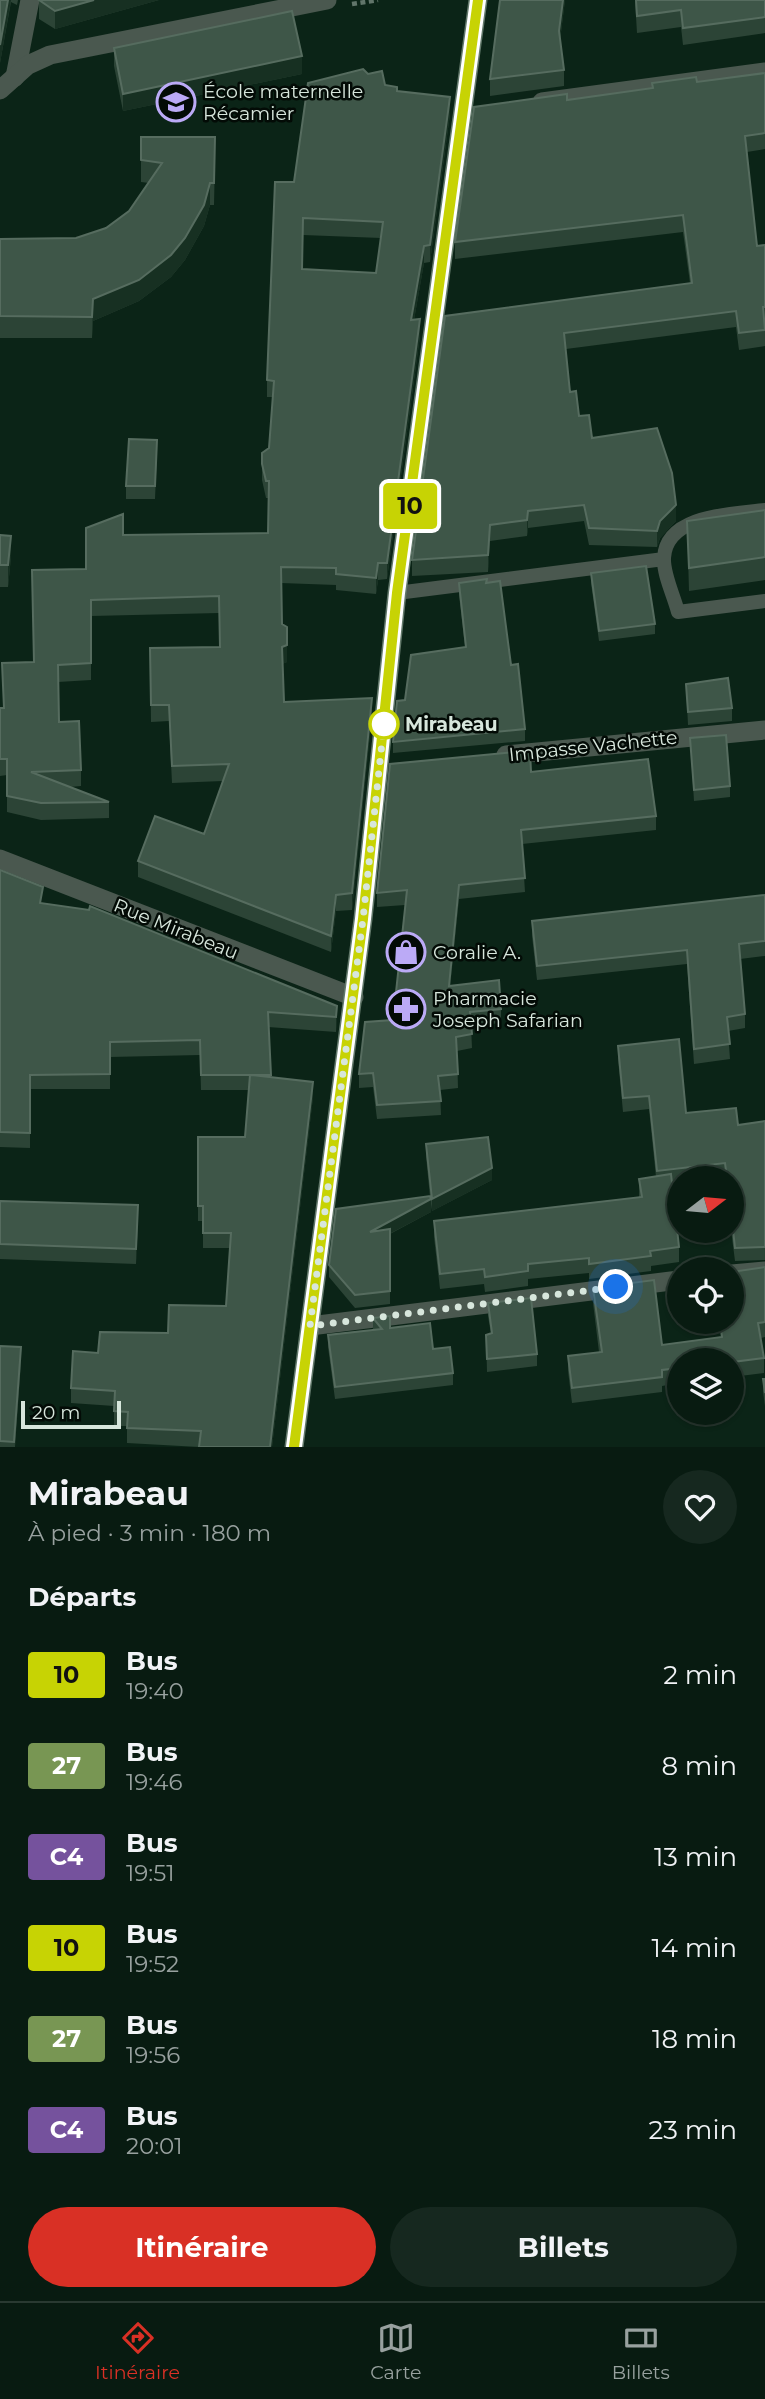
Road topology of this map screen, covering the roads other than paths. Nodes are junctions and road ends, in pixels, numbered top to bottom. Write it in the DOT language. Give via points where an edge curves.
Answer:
graph roads {
  1 [pos="30,0"];
  2 [pos="327,0"];
  3 [pos="478,0"];
  4 [pos="765,72"];
  5 [pos="7,84"];
  6 [pos="524,104"];
  7 [pos="484,110"];
  8 [pos="464,112"];
  9 [pos="765,510"];
  10 [pos="664,559"];
  11 [pos="397,593"];
  12 [pos="765,601"];
  13 [pos="765,730"];
  14 [pos="490,756"];
  15 [pos="0,859"];
  16 [pos="354,997"];
  17 [pos="765,1271"];
  18 [pos="744,1273"];
  19 [pos="667,1281"];
  20 [pos="310,1326"];
  21 [pos="294,1447"];
  1 -- 5 [label="street"];
  2 -- 5 [label="street" via="50,55 28,65"];
  3 -- 8 [label="main road"];
  4 -- 6 [label="street"];
  7 -- 8 [label="street"];
  8 -- 11 [label="main road"];
  9 -- 10 [label="lane" via="696,519 670,541"];
  10 -- 11 [label="lane"];
  10 -- 12 [label="lane" via="678,612"];
  11 -- 16 [label="main road" via="387,766"];
  13 -- 14 [label="street, Impasse Vachette"];
  15 -- 16 [label="street, Rue Mirabeau"];
  16 -- 20 [label="main road"];
  17 -- 18 [label="street"];
  19 -- 20 [label="street"];
  20 -- 21 [label="main road"];
}
